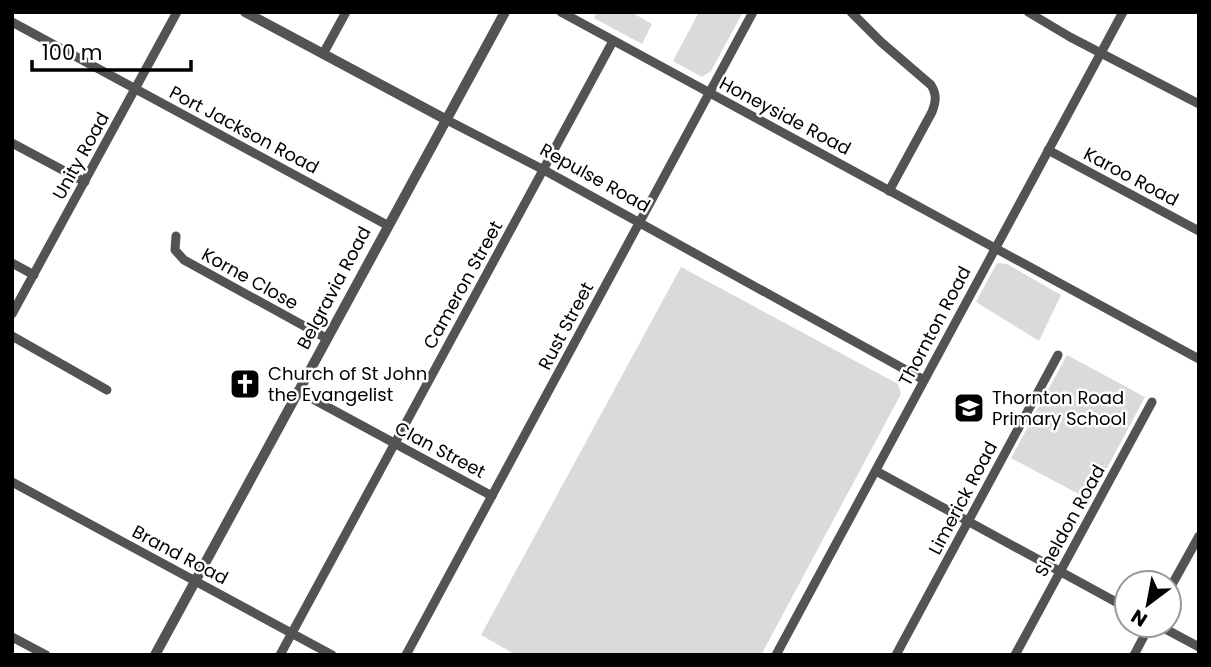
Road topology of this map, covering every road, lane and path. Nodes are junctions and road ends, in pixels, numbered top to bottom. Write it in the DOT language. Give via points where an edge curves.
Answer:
graph roads {
  1 [pos="177,12"];
  2 [pos="245,12"];
  3 [pos="346,12"];
  4 [pos="505,12"];
  5 [pos="561,12"];
  6 [pos="753,12"];
  7 [pos="851,12"];
  8 [pos="1028,12"];
  9 [pos="1123,12"];
  10 [pos="12,22"];
  11 [pos="613,41"];
  12 [pos="1101,52"];
  13 [pos="323,54"];
  14 [pos="135,89"];
  15 [pos="709,93"];
  16 [pos="1199,104"];
  17 [pos="445,119"];
  18 [pos="12,142"];
  19 [pos="1048,150"];
  20 [pos="544,170"];
  21 [pos="85,182"];
  22 [pos="889,191"];
  23 [pos="639,223"];
  24 [pos="387,225"];
  25 [pos="1199,231"];
  26 [pos="176,236"];
  27 [pos="994,249"];
  28 [pos="12,263"];
  29 [pos="34,275"];
  30 [pos="12,314"];
  31 [pos="12,336"];
  32 [pos="326,338"];
  33 [pos="1058,355"];
  34 [pos="1199,359"];
  35 [pos="924,380"];
  36 [pos="107,390"];
  37 [pos="298,391"];
  38 [pos="1152,402"];
  39 [pos="395,444"];
  40 [pos="876,471"];
  41 [pos="12,482"];
  42 [pos="492,496"];
  43 [pos="968,522"];
  44 [pos="1199,536"];
  45 [pos="1181,569"];
  46 [pos="1060,572"];
  47 [pos="195,581"];
  48 [pos="1113,600"];
  49 [pos="292,633"];
  50 [pos="12,637"];
  51 [pos="1183,638"];
  52 [pos="1143,639"];
  53 [pos="1199,647"];
  54 [pos="777,654"];
  55 [pos="46,655"];
  56 [pos="155,655"];
  57 [pos="280,655"];
  58 [pos="332,655"];
  59 [pos="406,655"];
  60 [pos="896,655"];
  61 [pos="1016,655"];
  62 [pos="1134,655"];
  1 -- 14 [label="street, Unity Road"];
  2 -- 13 [label="street, Repulse Road"];
  3 -- 13 [label="street"];
  4 -- 17 [label="street, Belgravia Road"];
  5 -- 11 [label="street, Honeyside Road"];
  6 -- 15 [label="street, Rust Street"];
  7 -- 22 [label="street" via="935,93 932,112"];
  8 -- 12 [label="street"];
  9 -- 12 [label="street, Thornton Road"];
  10 -- 14 [label="street, Port Jackson Road"];
  11 -- 15 [label="street, Honeyside Road"];
  11 -- 20 [label="street, Cameron Street"];
  12 -- 16 [label="street"];
  12 -- 19 [label="street, Thornton Road"];
  13 -- 17 [label="street, Repulse Road"];
  14 -- 21 [label="street, Unity Road"];
  14 -- 24 [label="street, Port Jackson Road"];
  15 -- 22 [label="street, Honeyside Road"];
  15 -- 23 [label="street, Rust Street"];
  17 -- 20 [label="street, Repulse Road"];
  17 -- 24 [label="street, Belgravia Road"];
  18 -- 21 [label="street"];
  19 -- 25 [label="street, Karoo Road"];
  19 -- 27 [label="street, Thornton Road"];
  20 -- 23 [label="street, Repulse Road"];
  20 -- 39 [label="street, Cameron Street"];
  21 -- 29 [label="street, Unity Road"];
  22 -- 27 [label="street, Honeyside Road"];
  23 -- 35 [label="street, Repulse Road"];
  23 -- 42 [label="street, Rust Street"];
  24 -- 32 [label="street, Belgravia Road"];
  26 -- 32 [label="street, Korne Close" via="175,250 184,260"];
  27 -- 34 [label="street, Honeyside Road"];
  27 -- 35 [label="street, Thornton Road"];
  28 -- 29 [label="street"];
  29 -- 30 [label="street, Unity Road"];
  31 -- 36 [label="street"];
  32 -- 37 [label="street, Belgravia Road"];
  33 -- 43 [label="street, Limerick Road"];
  35 -- 40 [label="street, Thornton Road"];
  37 -- 39 [label="street, Clan Street"];
  37 -- 47 [label="street, Belgravia Road"];
  38 -- 46 [label="street, Sheldon Road"];
  39 -- 42 [label="street, Clan Street"];
  39 -- 49 [label="street, Cameron Street"];
  40 -- 43 [label="street"];
  40 -- 54 [label="street, Thornton Road"];
  41 -- 47 [label="street, Brand Road"];
  42 -- 59 [label="street, Rust Street"];
  43 -- 46 [label="street"];
  43 -- 60 [label="street, Limerick Road"];
  44 -- 45 [label="street"];
  46 -- 48 [label="street"];
  46 -- 61 [label="street, Sheldon Road"];
  47 -- 49 [label="street, Brand Road"];
  47 -- 56 [label="street, Belgravia Road"];
  49 -- 57 [label="street, Cameron Street"];
  49 -- 58 [label="street, Brand Road"];
  50 -- 55 [label="street"];
  51 -- 53 [label="street"];
  52 -- 62 [label="street"];
}
